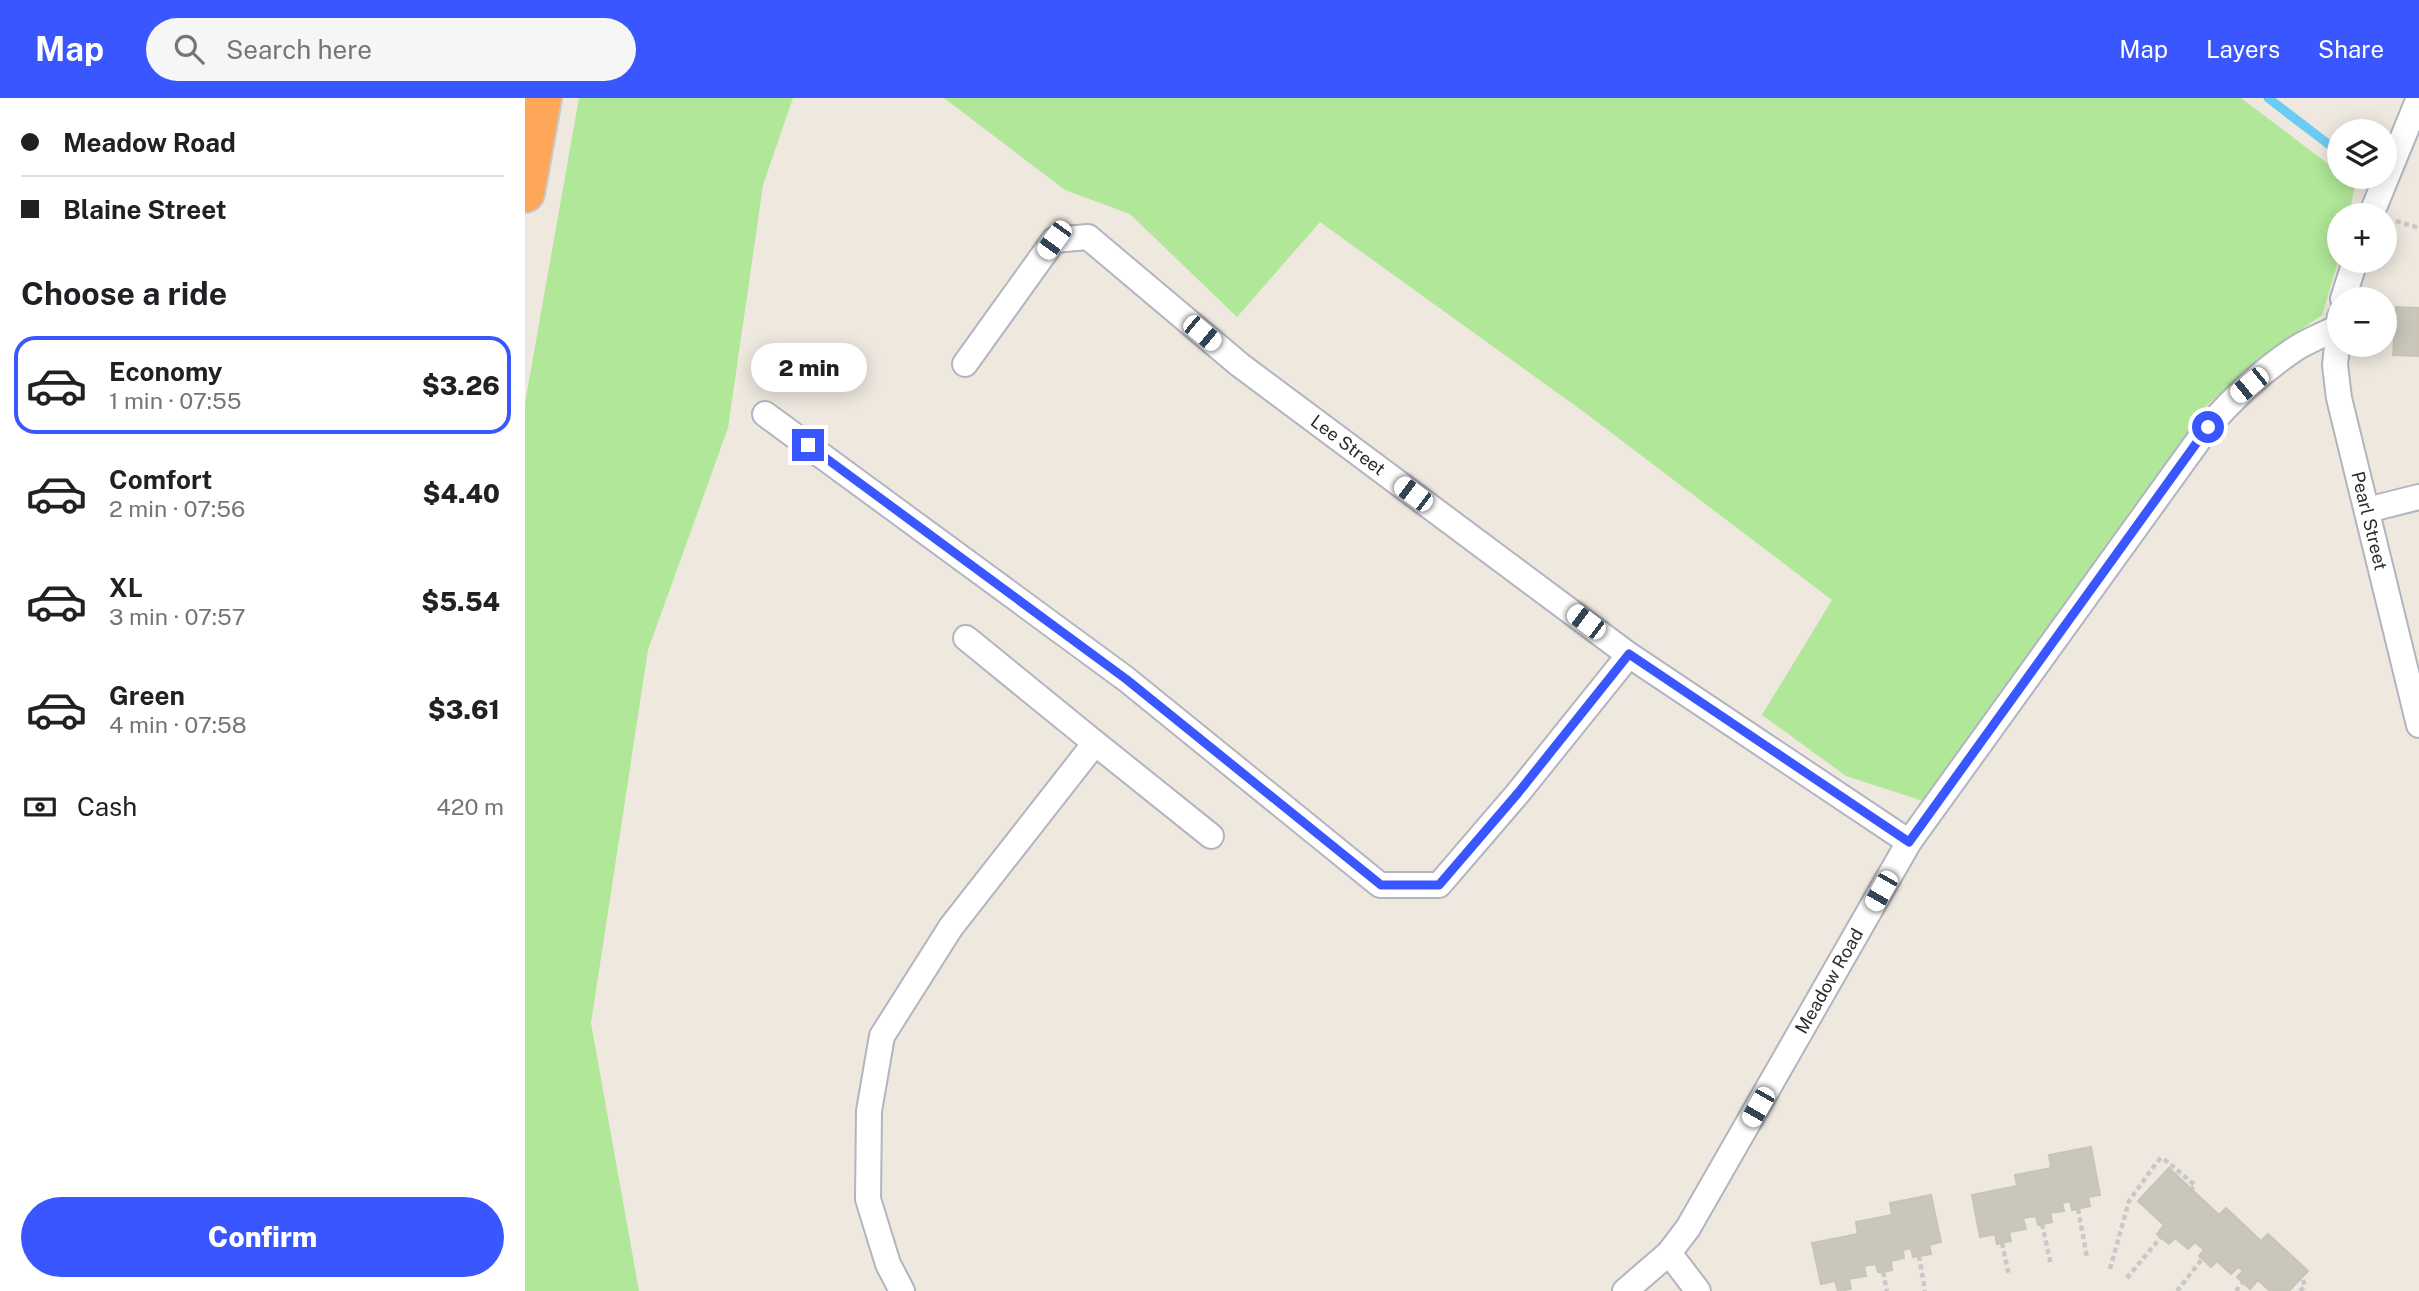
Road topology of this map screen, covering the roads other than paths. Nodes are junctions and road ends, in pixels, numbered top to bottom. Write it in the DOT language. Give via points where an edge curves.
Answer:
graph roads {
  1 [pos="542,98"];
  2 [pos="2419,98"];
  3 [pos="525,193"];
  4 [pos="2376,203"];
  5 [pos="2327,329"];
  6 [pos="2336,357"];
  7 [pos="965,364"];
  8 [pos="765,414"];
  9 [pos="2419,498"];
  10 [pos="2367,510"];
  11 [pos="966,638"];
  12 [pos="1629,654"];
  13 [pos="2419,724"];
  14 [pos="1095,743"];
  15 [pos="1211,836"];
  16 [pos="1909,842"];
  17 [pos="1669,1253"];
  18 [pos="902,1291"];
  19 [pos="1625,1291"];
  20 [pos="1698,1291"];
  1 -- 3 [label="highway"];
  2 -- 4 [label="street"];
  5 -- 16 [label="street, Meadow Road" via="2234,398 2208,427"];
  6 -- 10 [label="street, Pearl Street" via="2339,398"];
  7 -- 12 [label="street, Lee Street" via="1054,240 1089,237 1240,365"];
  8 -- 12 [label="street" via="1126,679 1381,885 1439,885"];
  9 -- 10 [label="street"];
  10 -- 13 [label="street, Pearl Street"];
  11 -- 14 [label="street"];
  12 -- 16 [label="street, Lee Street"];
  14 -- 15 [label="street"];
  14 -- 18 [label="street" via="950,927 882,1036 869,1111 869,1199 888,1264"];
  16 -- 17 [label="street, Meadow Road" via="1703,1204"];
  17 -- 19 [label="street, Meadow Road"];
  17 -- 20 [label="street"];
}
